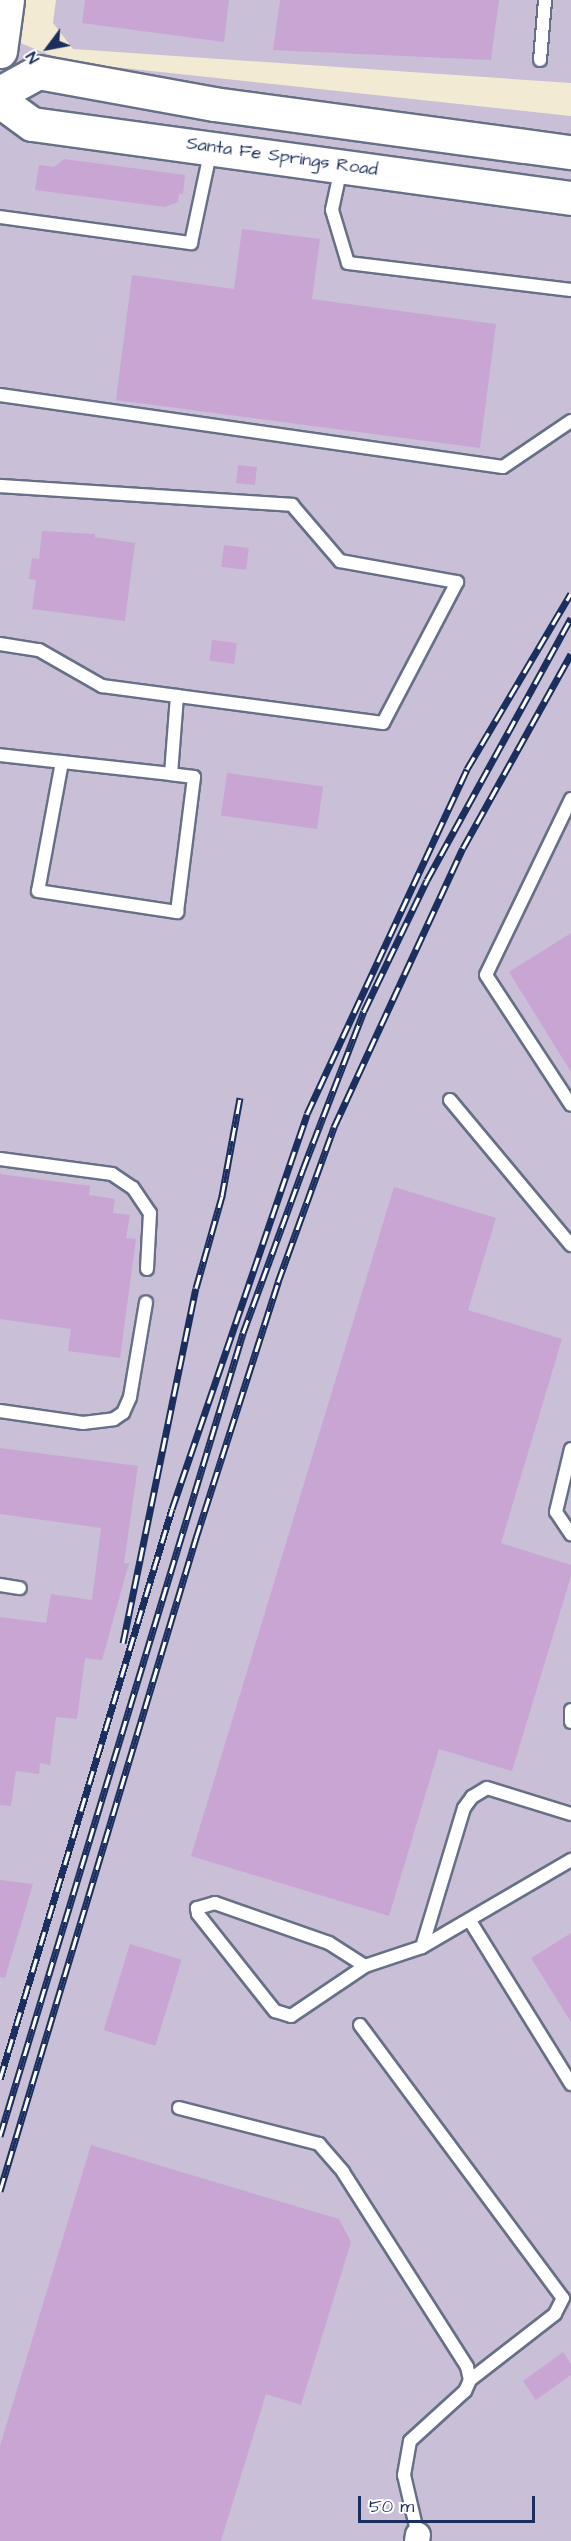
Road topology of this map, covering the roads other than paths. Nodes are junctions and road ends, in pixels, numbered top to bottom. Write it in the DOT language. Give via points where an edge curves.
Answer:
graph roads {
  1 [pos="7,0"];
  2 [pos="545,0"];
  3 [pos="0,51"];
  4 [pos="540,60"];
  5 [pos="0,93"];
  6 [pos="0,101"];
  7 [pos="350,123"];
  8 [pos="211,147"];
  9 [pos="571,152"];
  10 [pos="342,165"];
  11 [pos="571,198"];
  12 [pos="0,217"];
  13 [pos="571,290"];
  14 [pos="0,395"];
  15 [pos="571,421"];
  16 [pos="0,486"];
  17 [pos="0,644"];
  18 [pos="177,696"];
  19 [pos="0,755"];
  20 [pos="62,762"];
  21 [pos="171,774"];
  22 [pos="571,799"];
  23 [pos="565,825"];
  24 [pos="450,1101"];
  25 [pos="571,1105"];
  26 [pos="0,1159"];
  27 [pos="571,1245"];
  28 [pos="147,1269"];
  29 [pos="146,1302"];
  30 [pos="0,1411"];
  31 [pos="571,1449"];
  32 [pos="571,1534"];
  33 [pos="0,1585"];
  34 [pos="20,1588"];
  35 [pos="571,1710"];
  36 [pos="571,1722"];
  37 [pos="571,1814"];
  38 [pos="571,1860"];
  39 [pos="470,1921"];
  40 [pos="422,1947"];
  41 [pos="365,1966"];
  42 [pos="360,2025"];
  43 [pos="571,2084"];
  44 [pos="179,2108"];
  45 [pos="470,2380"];
  46 [pos="417,2538"];
  1 -- 3 [label="main road"];
  2 -- 4 [label="lane"];
  5 -- 7 [label="main road" via="38,72 214,104"];
  6 -- 8 [label="main road, Santa Fe Springs Road" via="32,124"];
  7 -- 9 [label="main road"];
  7 -- 10 [label="main road"];
  8 -- 10 [label="main road, Santa Fe Springs Road"];
  8 -- 12 [label="lane" via="191,243"];
  10 -- 11 [label="main road, Santa Fe Springs Road"];
  10 -- 13 [label="lane" via="332,210 348,263"];
  14 -- 15 [label="lane" via="503,467"];
  16 -- 18 [label="lane" via="292,505 339,561 457,582 383,723"];
  17 -- 18 [label="lane" via="39,650 102,686"];
  18 -- 21 [label="lane"];
  19 -- 20 [label="lane"];
  20 -- 21 [label="lane"];
  20 -- 21 [label="lane" via="38,891 177,912 194,777"];
  22 -- 23 [label="lane"];
  23 -- 25 [label="lane" via="486,975"];
  24 -- 27 [label="lane"];
  26 -- 28 [label="lane" via="112,1174 133,1188 150,1213"];
  29 -- 30 [label="lane" via="130,1396 123,1413 114,1419 83,1423"];
  31 -- 32 [label="lane" via="556,1512"];
  33 -- 34 [label="lane"];
  35 -- 36 [label="lane"];
  37 -- 40 [label="lane" via="487,1788 472,1797 465,1808"];
  38 -- 39 [label="lane"];
  39 -- 40 [label="lane"];
  39 -- 43 [label="lane"];
  40 -- 41 [label="lane"];
  41 -- 41 [label="lane" via="300,2013 283,2015 254,1985 197,1908 205,1903 225,1906 329,1943"];
  42 -- 45 [label="lane" via="563,2298 555,2314"];
  44 -- 45 [label="lane" via="318,2144 343,2172 467,2367"];
  45 -- 46 [label="lane" via="465,2391 410,2441 404,2475"];
}
